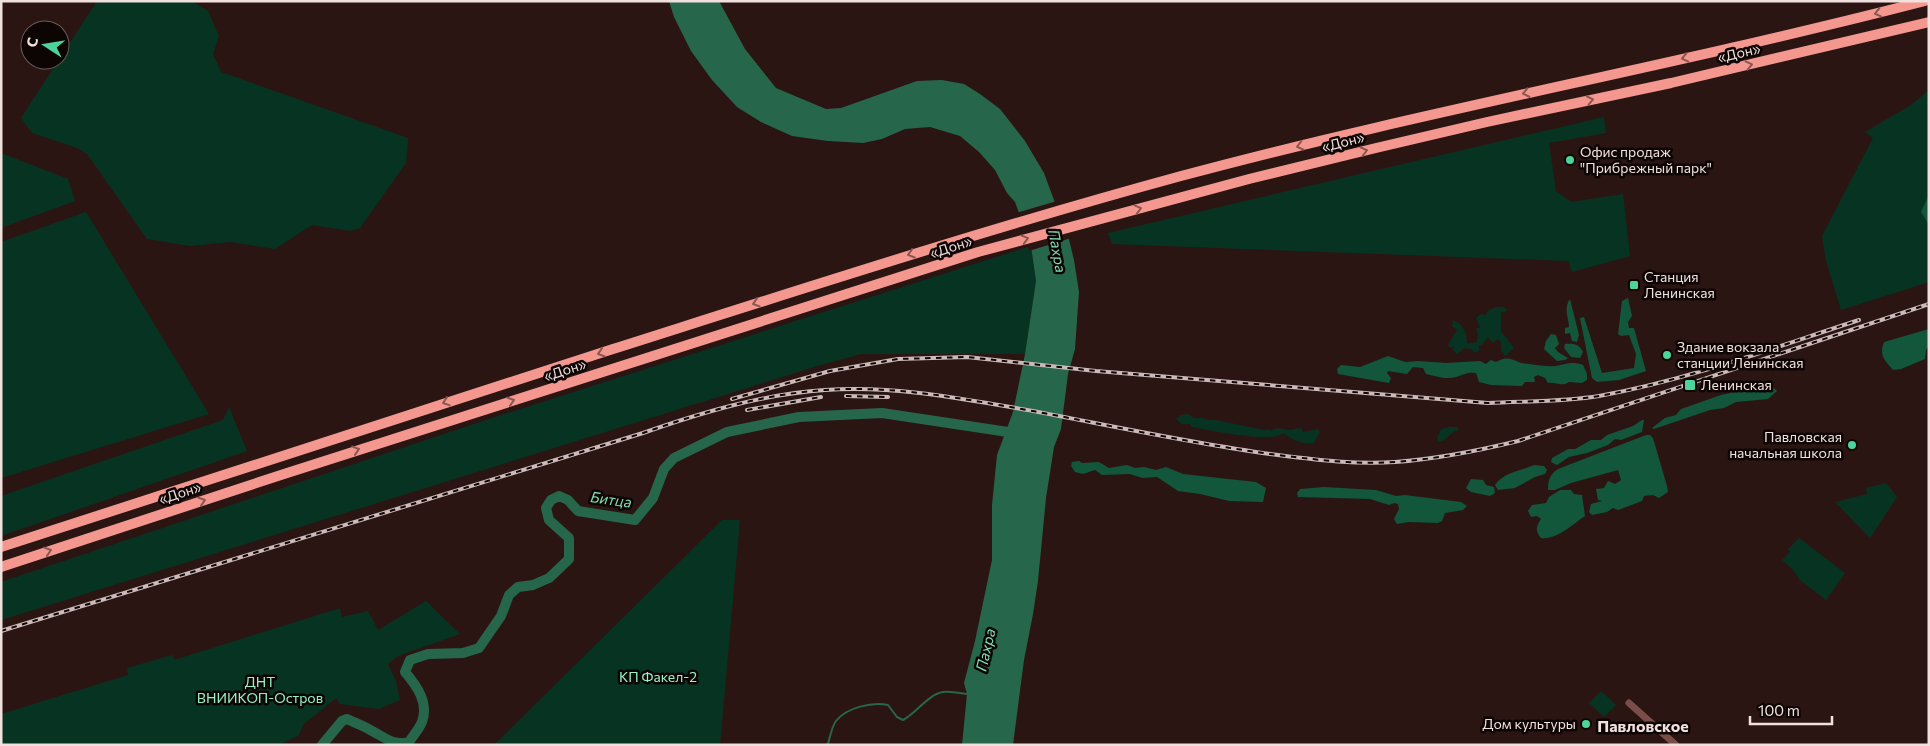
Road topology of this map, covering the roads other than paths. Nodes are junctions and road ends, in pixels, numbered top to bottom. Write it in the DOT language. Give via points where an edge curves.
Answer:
graph roads {
  1 [pos="1925,1"];
  2 [pos="1928,22"];
  3 [pos="1,547"];
  4 [pos="1,567"];
  5 [pos="1629,703"];
  6 [pos="1676,745"];
  1 -- 3 [label="highway, «Дон», one-way" via="1372,128 1085,203 974,235 275,456"];
  4 -- 2 [label="highway, «Дон», one-way" via="978,252 1385,146"];
  5 -- 6 [label="street"];
}
